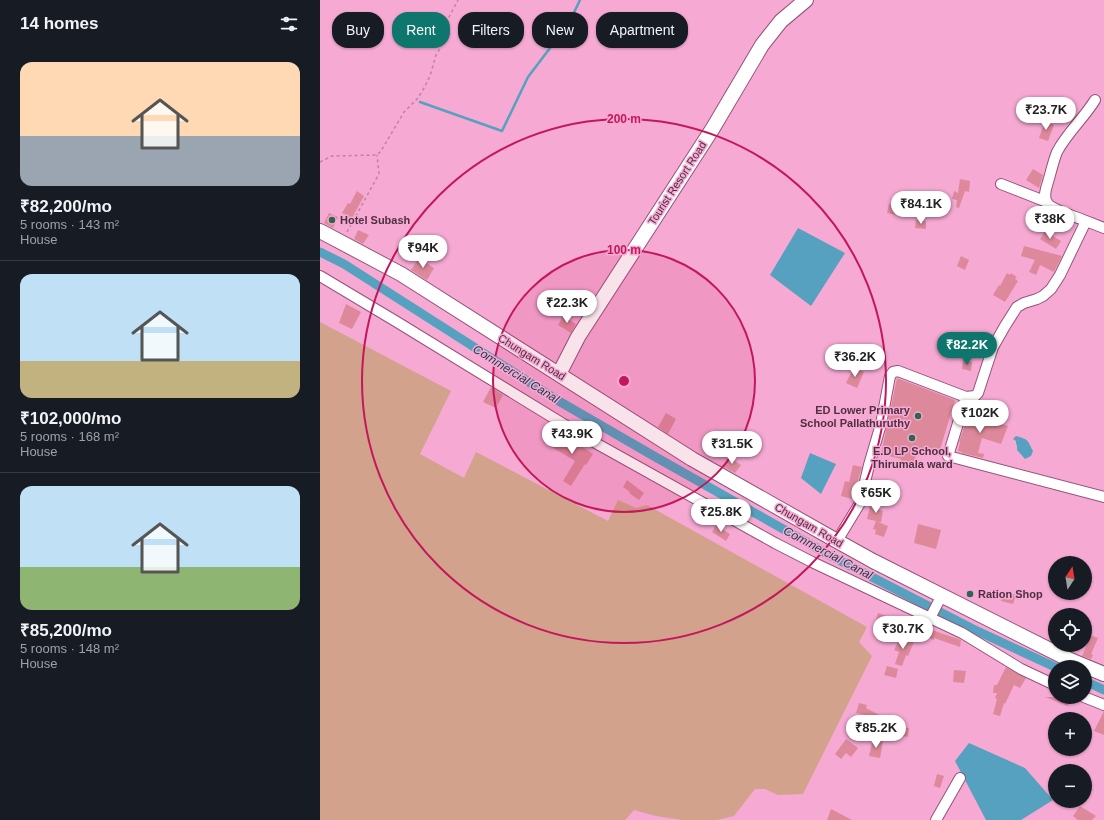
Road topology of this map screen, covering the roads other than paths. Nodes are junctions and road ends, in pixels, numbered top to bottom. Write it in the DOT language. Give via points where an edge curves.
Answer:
graph roads {
  1 [pos="806,0"];
  2 [pos="1095,100"];
  3 [pos="1001,184"];
  4 [pos="1047,202"];
  5 [pos="1086,221"];
  6 [pos="1104,228"];
  7 [pos="320,231"];
  8 [pos="320,276"];
  9 [pos="558,374"];
  10 [pos="966,397"];
  11 [pos="1104,497"];
  12 [pos="837,541"];
  13 [pos="942,595"];
  14 [pos="930,618"];
  15 [pos="1063,660"];
  16 [pos="1092,670"];
  17 [pos="1104,674"];
  18 [pos="1048,682"];
  19 [pos="1092,700"];
  20 [pos="1104,705"];
  21 [pos="960,778"];
  22 [pos="936,820"];
  1 -- 9 [label="main road, Tourist Resort Road" via="782,21 762,45 713,128 578,336"];
  2 -- 4 [label="street" via="1066,138 1054,160 1045,190"];
  3 -- 4 [label="street"];
  4 -- 5 [label="street" via="1053,208"];
  5 -- 6 [label="street"];
  5 -- 10 [label="street" via="1051,289 1043,296 1017,307 993,347 978,393"];
  7 -- 9 [label="main road, Chungam Road" via="401,274"];
  8 -- 14 [label="street" via="583,436 812,562"];
  9 -- 12 [label="main road, Chungam Road" via="692,459"];
  10 -- 11 [label="street" via="948,456"];
  10 -- 12 [label="street" via="898,371 892,372 860,503"];
  12 -- 13 [label="main road, Chungam Road"];
  13 -- 14 [label="street"];
  13 -- 15 [label="main road, Chungam Road"];
  14 -- 18 [label="street" via="962,633 1021,669"];
  16 -- 17 [label="main road, Chungam Road"];
  19 -- 20 [label="street"];
  21 -- 22 [label="street"];
}
